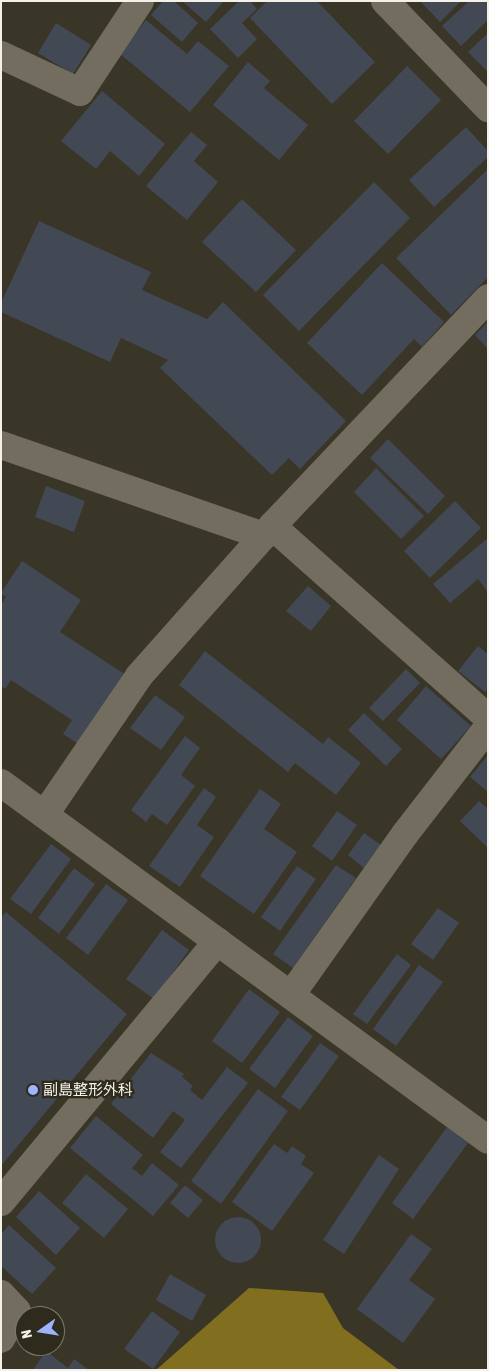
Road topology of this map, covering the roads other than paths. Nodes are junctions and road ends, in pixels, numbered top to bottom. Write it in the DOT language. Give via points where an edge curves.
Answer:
graph roads {
  1 [pos="140,1"];
  2 [pos="385,1"];
  3 [pos="1,55"];
  4 [pos="488,108"];
  5 [pos="488,298"];
  6 [pos="1,445"];
  7 [pos="268,531"];
  8 [pos="488,718"];
  9 [pos="488,727"];
  10 [pos="1,783"];
  11 [pos="45,814"];
  12 [pos="218,941"];
  13 [pos="291,995"];
  14 [pos="488,1140"];
  15 [pos="1,1202"];
  16 [pos="1,1294"];
  17 [pos="1,1339"];
  1 -- 3 [label="street" via="80,92"];
  2 -- 4 [label="street"];
  5 -- 7 [label="street"];
  6 -- 7 [label="street"];
  7 -- 8 [label="street"];
  7 -- 11 [label="street" via="139,676"];
  9 -- 13 [label="street" via="405,834"];
  10 -- 11 [label="street"];
  11 -- 12 [label="street"];
  12 -- 13 [label="street"];
  12 -- 15 [label="street"];
  13 -- 14 [label="street"];
  16 -- 17 [label="street" via="17,1311"];
}
